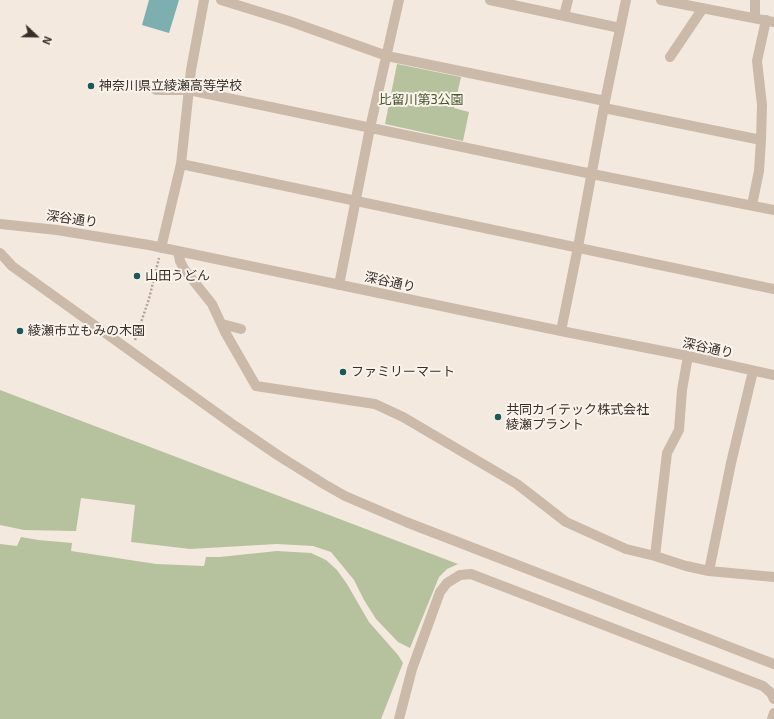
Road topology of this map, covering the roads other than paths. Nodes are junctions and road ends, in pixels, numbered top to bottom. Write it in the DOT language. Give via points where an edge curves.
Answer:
graph roads {
  1 [pos="204,0"];
  2 [pos="221,0"];
  3 [pos="399,0"];
  4 [pos="568,0"];
  5 [pos="626,0"];
  6 [pos="661,0"];
  7 [pos="755,0"];
  8 [pos="496,1"];
  9 [pos="703,8"];
  10 [pos="564,16"];
  11 [pos="765,20"];
  12 [pos="620,28"];
  13 [pos="387,56"];
  14 [pos="670,57"];
  15 [pos="156,90"];
  16 [pos="189,90"];
  17 [pos="604,104"];
  18 [pos="370,128"];
  19 [pos="761,140"];
  20 [pos="181,164"];
  21 [pos="592,174"];
  22 [pos="356,201"];
  23 [pos="752,205"];
  24 [pos="774,210"];
  25 [pos="0,224"];
  26 [pos="578,247"];
  27 [pos="160,248"];
  28 [pos="178,251"];
  29 [pos="0,253"];
  30 [pos="339,285"];
  31 [pos="774,289"];
  32 [pos="222,324"];
  33 [pos="241,329"];
  34 [pos="561,331"];
  35 [pos="688,356"];
  36 [pos="753,371"];
  37 [pos="774,376"];
  38 [pos="655,556"];
  39 [pos="709,571"];
  40 [pos="774,577"];
  41 [pos="774,664"];
  42 [pos="774,700"];
  43 [pos="774,713"];
  44 [pos="399,719"];
  45 [pos="772,719"];
  1 -- 16 [label="street"];
  2 -- 13 [label="street"];
  3 -- 13 [label="street"];
  4 -- 10 [label="street"];
  5 -- 12 [label="street"];
  6 -- 9 [label="street"];
  7 -- 11 [label="street"];
  8 -- 10 [label="street"];
  9 -- 11 [label="street"];
  9 -- 14 [label="street"];
  10 -- 12 [label="street"];
  11 -- 19 [label="street" via="757,62 762,105"];
  12 -- 17 [label="street"];
  13 -- 17 [label="street"];
  13 -- 18 [label="street"];
  15 -- 16 [label="street"];
  16 -- 18 [label="street"];
  16 -- 20 [label="street"];
  17 -- 19 [label="street"];
  17 -- 21 [label="street"];
  18 -- 21 [label="street"];
  18 -- 22 [label="street"];
  19 -- 23 [label="street" via="759,172"];
  20 -- 22 [label="street"];
  20 -- 27 [label="street"];
  21 -- 23 [label="street"];
  21 -- 26 [label="street"];
  22 -- 26 [label="street"];
  22 -- 30 [label="street"];
  23 -- 24 [label="street"];
  25 -- 27 [label="street, 深谷通り" via="56,230"];
  26 -- 31 [label="street"];
  26 -- 34 [label="street"];
  27 -- 28 [label="street, 深谷通り"];
  28 -- 30 [label="street, 深谷通り"];
  28 -- 32 [label="street" via="184,269 212,304"];
  29 -- 41 [label="street" via="12,266 235,426 334,490 406,522"];
  30 -- 34 [label="street, 深谷通り"];
  32 -- 33 [label="street"];
  32 -- 38 [label="street" via="256,386 375,404 404,417 517,484 566,522 626,549"];
  34 -- 35 [label="street, 深谷通り"];
  35 -- 36 [label="street, 深谷通り"];
  35 -- 38 [label="street" via="682,390 680,430 667,453"];
  36 -- 37 [label="street, 深谷通り"];
  36 -- 39 [label="street"];
  38 -- 39 [label="street"];
  39 -- 40 [label="street"];
  42 -- 44 [label="street" via="763,686 471,574 460,575 447,583 440,592 412,669"];
  43 -- 45 [label="street"];
}
